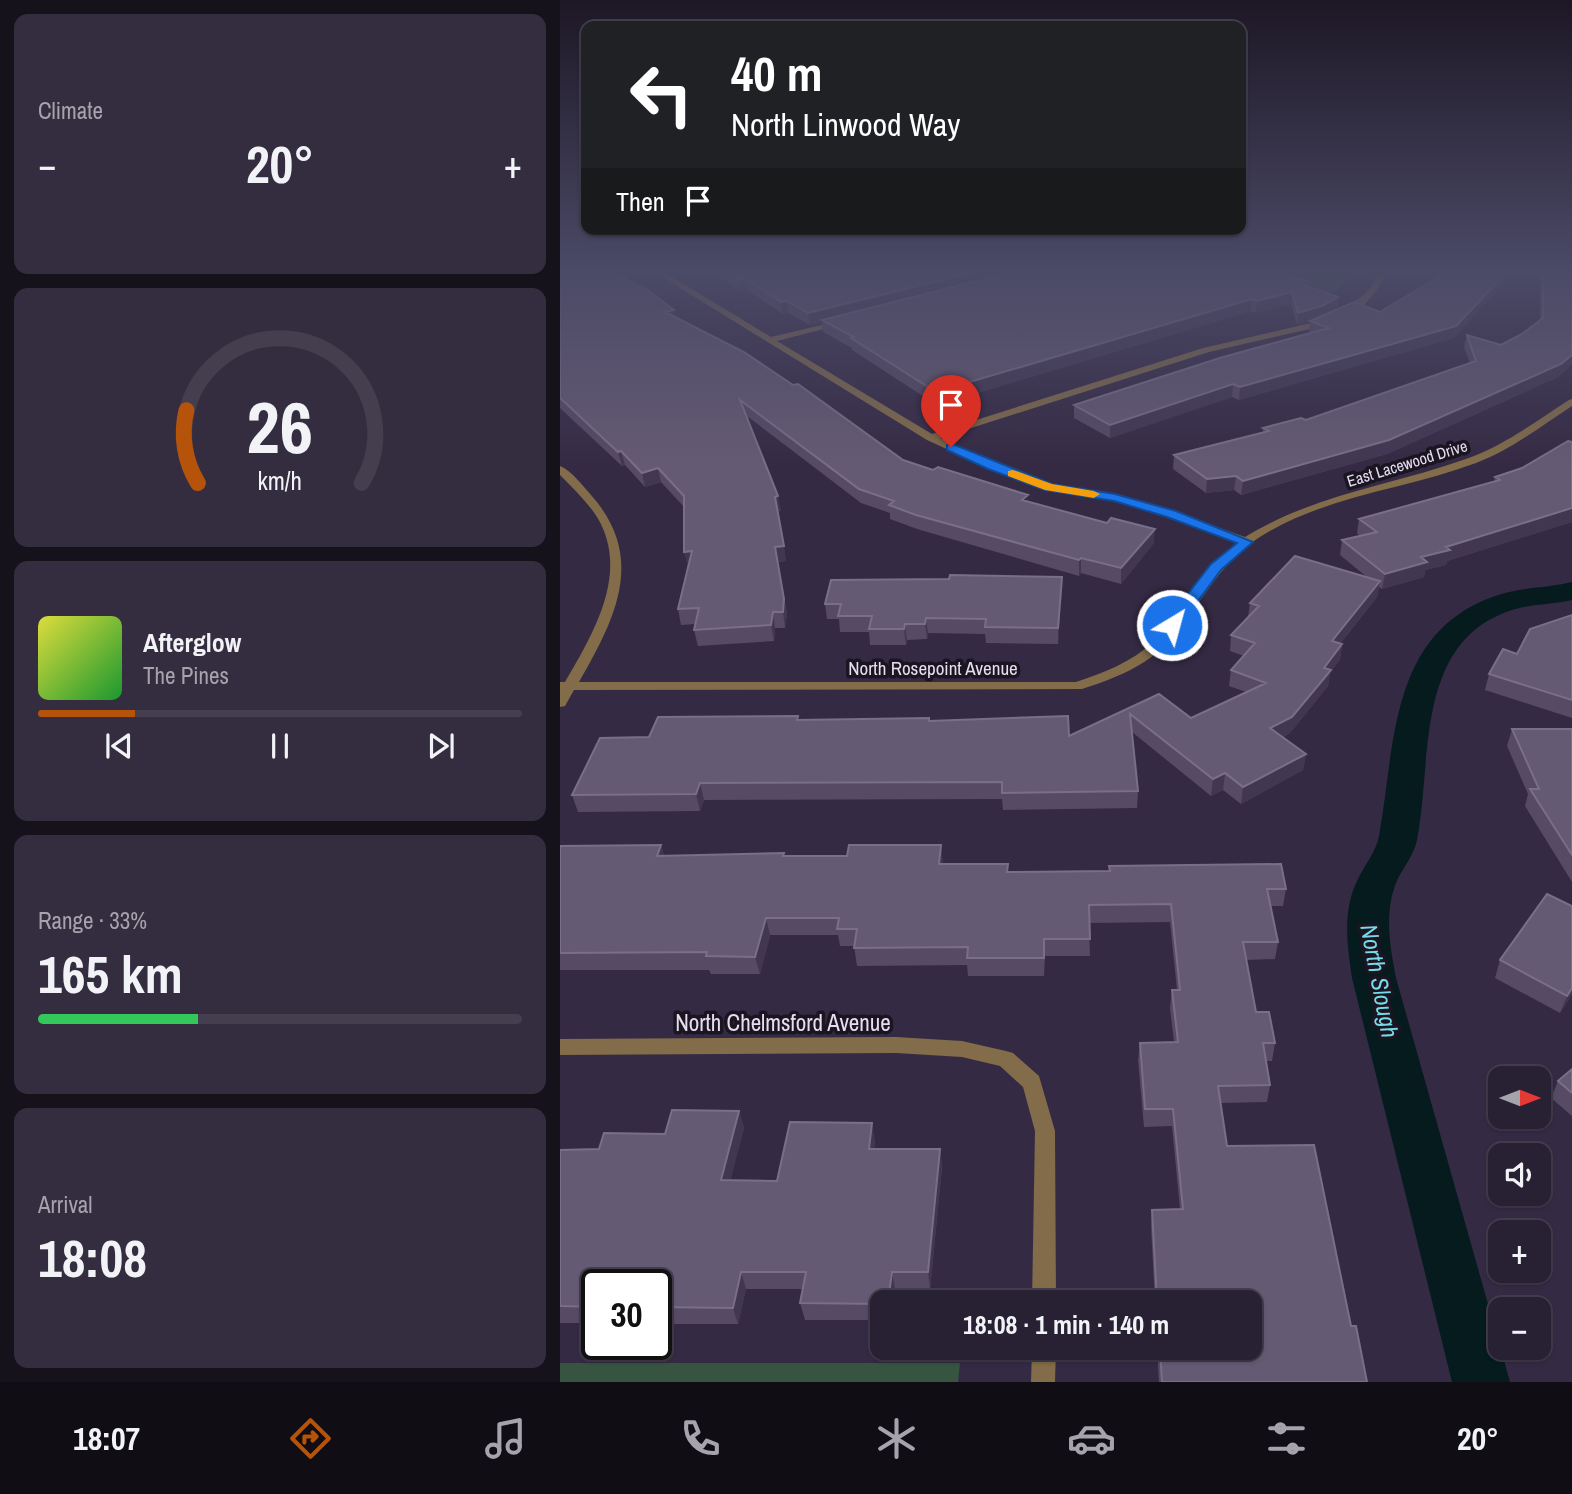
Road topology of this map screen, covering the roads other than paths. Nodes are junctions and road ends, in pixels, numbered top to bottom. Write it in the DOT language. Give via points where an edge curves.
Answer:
graph roads {
  1 [pos="764,336"];
  2 [pos="784,336"];
  3 [pos="1270,336"];
  4 [pos="770,340"];
  5 [pos="1572,402"];
  6 [pos="931,438"];
  7 [pos="560,469"];
  8 [pos="1246,542"];
  9 [pos="565,686"];
  10 [pos="560,703"];
  11 [pos="560,1048"];
  12 [pos="1044,1290"];
  13 [pos="1044,1360"];
  14 [pos="1043,1382"];
  1 -- 4 [label="street"];
  2 -- 4 [label="street"];
  3 -- 6 [label="street" via="1227,344"];
  4 -- 6 [label="street"];
  5 -- 8 [label="street, East Lacewood Drive" via="1474,461 1323,503"];
  6 -- 8 [label="street" via="1049,487 1115,498"];
  7 -- 9 [label="street" via="601,514 616,547 618,583 607,620"];
  8 -- 9 [label="street, North Rosepoint Avenue" via="1216,567 1158,644 1138,661 1077,686"];
  9 -- 10 [label="street"];
  11 -- 12 [label="street, North Chelmsford Avenue" via="896,1045 962,1049 1006,1059 1032,1082 1045,1131"];
  13 -- 14 [label="street"];
}
